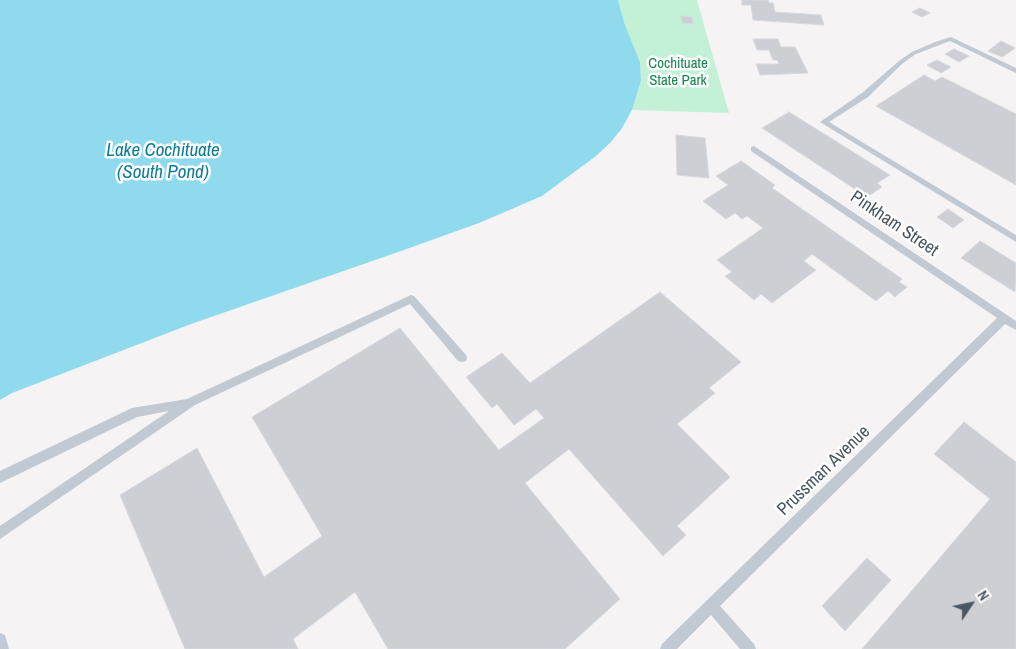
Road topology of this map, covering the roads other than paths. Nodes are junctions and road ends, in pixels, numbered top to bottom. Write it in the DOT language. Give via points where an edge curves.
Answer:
graph roads {
  1 [pos="1016,71"];
  2 [pos="754,149"];
  3 [pos="1016,240"];
  4 [pos="1004,318"];
  5 [pos="1016,326"];
  6 [pos="462,358"];
  7 [pos="191,402"];
  8 [pos="0,477"];
  9 [pos="0,534"];
  10 [pos="712,606"];
  11 [pos="0,640"];
  12 [pos="2,649"];
  13 [pos="666,649"];
  14 [pos="749,649"];
  1 -- 3 [label="lane" via="951,40 931,45 901,62 865,95 824,122"];
  2 -- 4 [label="lane, Pinkham Street"];
  4 -- 5 [label="lane, Pinkham Street"];
  4 -- 10 [label="lane, Prussman Avenue"];
  6 -- 7 [label="lane" via="412,299"];
  7 -- 8 [label="lane" via="136,412"];
  7 -- 9 [label="lane"];
  10 -- 13 [label="lane, Prussman Avenue"];
  10 -- 14 [label="lane"];
  11 -- 12 [label="lane"];
}
